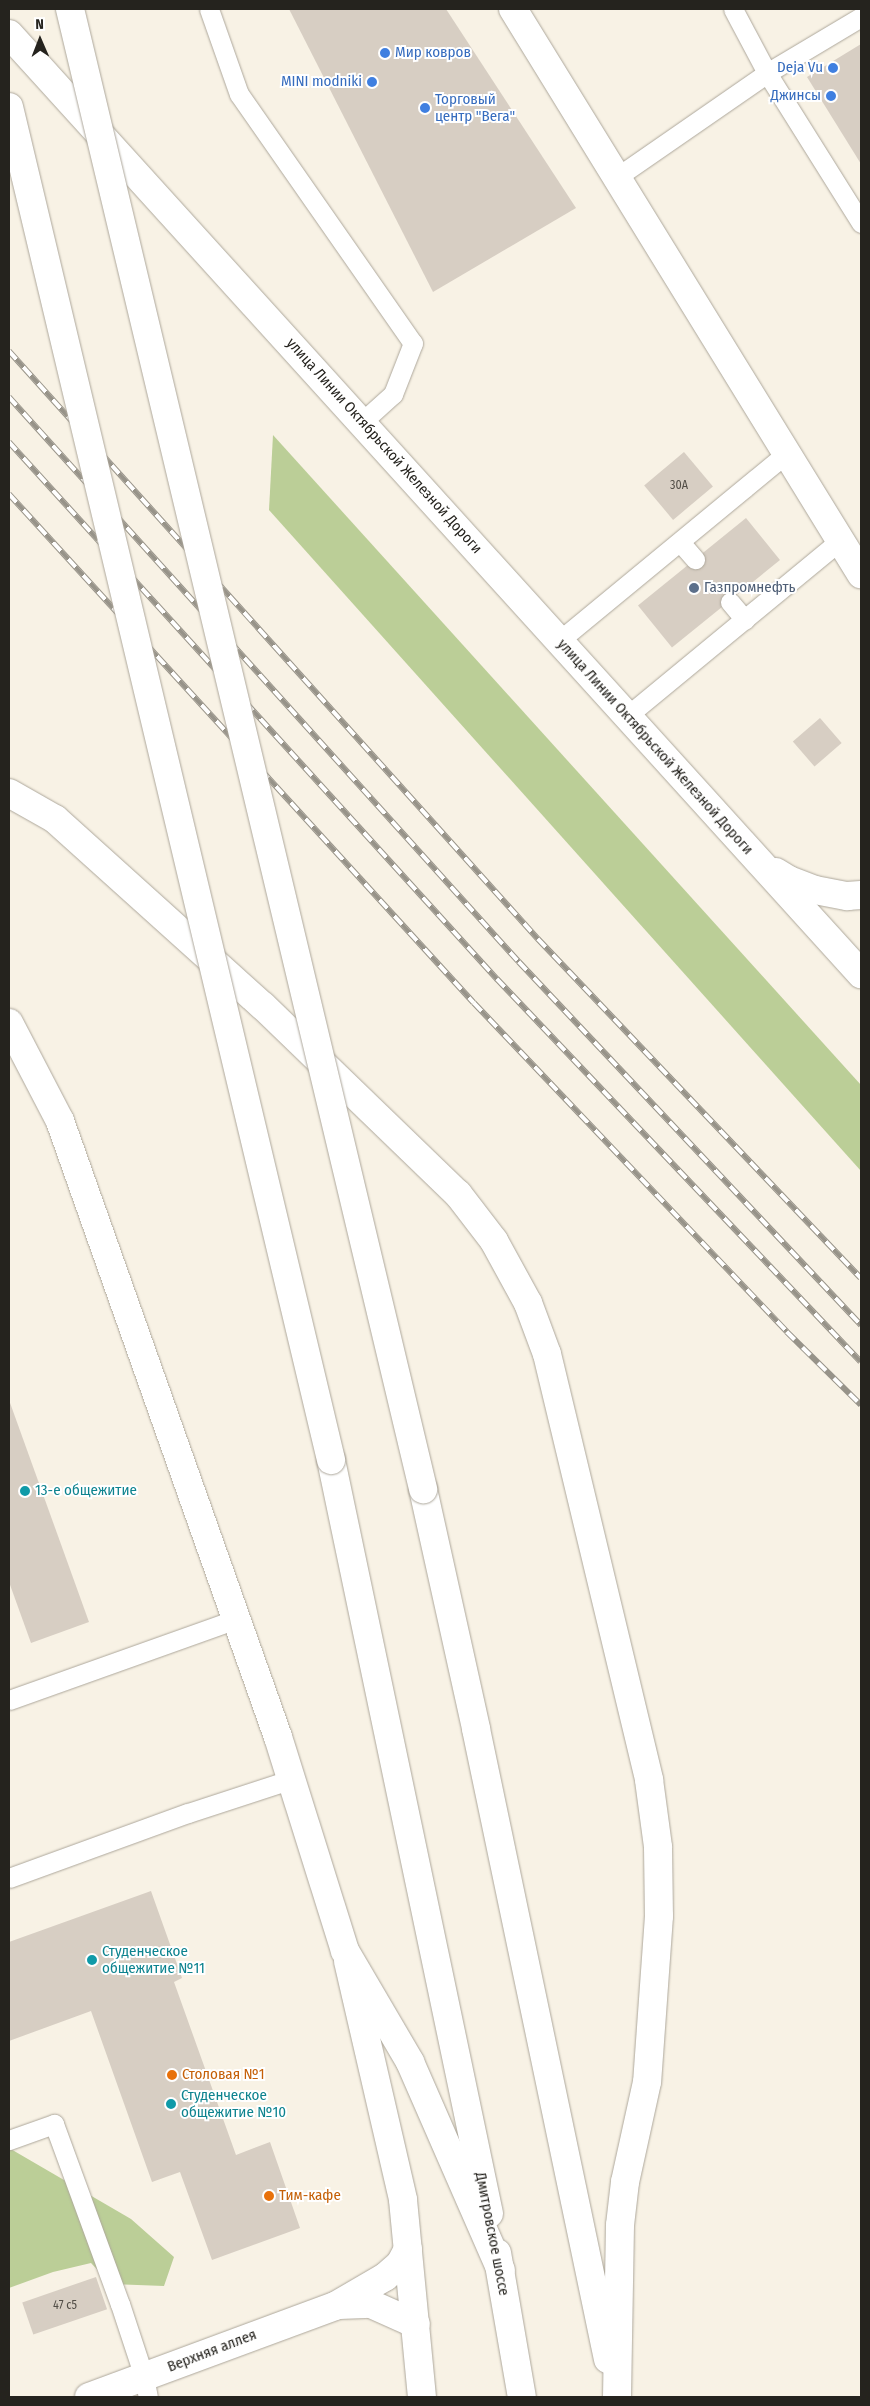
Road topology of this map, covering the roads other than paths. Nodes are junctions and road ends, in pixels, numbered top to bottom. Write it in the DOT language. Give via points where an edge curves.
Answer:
graph roads {
  1 [pos="70,9"];
  2 [pos="208,9"];
  3 [pos="513,9"];
  4 [pos="733,9"];
  5 [pos="861,17"];
  6 [pos="9,34"];
  7 [pos="767,73"];
  8 [pos="9,107"];
  9 [pos="617,177"];
  10 [pos="861,223"];
  11 [pos="362,422"];
  12 [pos="787,453"];
  13 [pos="839,541"];
  14 [pos="680,542"];
  15 [pos="695,559"];
  16 [pos="861,574"];
  17 [pos="730,602"];
  18 [pos="745,620"];
  19 [pos="560,640"];
  20 [pos="628,716"];
  21 [pos="9,793"];
  22 [pos="757,860"];
  23 [pos="861,895"];
  24 [pos="861,974"];
  25 [pos="9,1023"];
  26 [pos="237,1619"];
  27 [pos="9,1700"];
  28 [pos="292,1779"];
  29 [pos="9,1878"];
  30 [pos="345,1951"];
  31 [pos="9,2140"];
  32 [pos="408,2250"];
  33 [pos="501,2270"];
  34 [pos="335,2306"];
  35 [pos="416,2324"];
  36 [pos="146,2387"];
  37 [pos="89,2397"];
  38 [pos="422,2397"];
  39 [pos="522,2397"];
  40 [pos="617,2397"];
  1 -- 40 [label="main road, bridge" via="422,1489"];
  2 -- 11 [label="lane" via="240,94 412,343 393,394"];
  3 -- 9 [label="main road"];
  4 -- 7 [label="lane"];
  5 -- 7 [label="lane"];
  6 -- 11 [label="main road, улица Линии Октябрьской Железной Дороги"];
  7 -- 9 [label="lane"];
  7 -- 10 [label="lane"];
  8 -- 33 [label="main road, Дмитровское шоссе, bridge" via="331,1460"];
  9 -- 12 [label="main road"];
  11 -- 19 [label="main road, улица Линии Октябрьской Железной Дороги"];
  12 -- 13 [label="main road"];
  12 -- 14 [label="lane"];
  13 -- 16 [label="main road"];
  13 -- 18 [label="lane"];
  14 -- 15 [label="lane"];
  14 -- 19 [label="lane"];
  17 -- 18 [label="lane"];
  18 -- 20 [label="lane"];
  19 -- 20 [label="main road, улица Линии Октябрьской Железной Дороги"];
  20 -- 22 [label="main road, улица Линии Октябрьской Железной Дороги"];
  21 -- 40 [label="main road" via="55,819 263,1006 458,1194 494,1241 528,1304 547,1354 649,1780 658,1847 659,1916 647,2082 625,2182 620,2225"];
  22 -- 23 [label="main road" via="789,880 815,890 847,896"];
  22 -- 24 [label="main road, улица Линии Октябрьской Железной Дороги"];
  25 -- 26 [label="main road" via="60,1121"];
  26 -- 27 [label="lane"];
  26 -- 28 [label="main road"];
  28 -- 29 [label="lane"];
  28 -- 30 [label="main road"];
  30 -- 32 [label="main road" via="403,2200"];
  30 -- 33 [label="main road" via="410,2062"];
  31 -- 36 [label="lane" via="54,2124 120,2304"];
  32 -- 34 [label="main road, Верхняя аллея" via="400,2264 385,2276"];
  32 -- 35 [label="main road"];
  33 -- 39 [label="main road, Дмитровское шоссе"];
  34 -- 35 [label="main road, Верхняя аллея" via="371,2304"];
  34 -- 36 [label="main road, Верхняя аллея"];
  35 -- 38 [label="main road"];
  36 -- 37 [label="main road, Верхняя аллея"];
}
